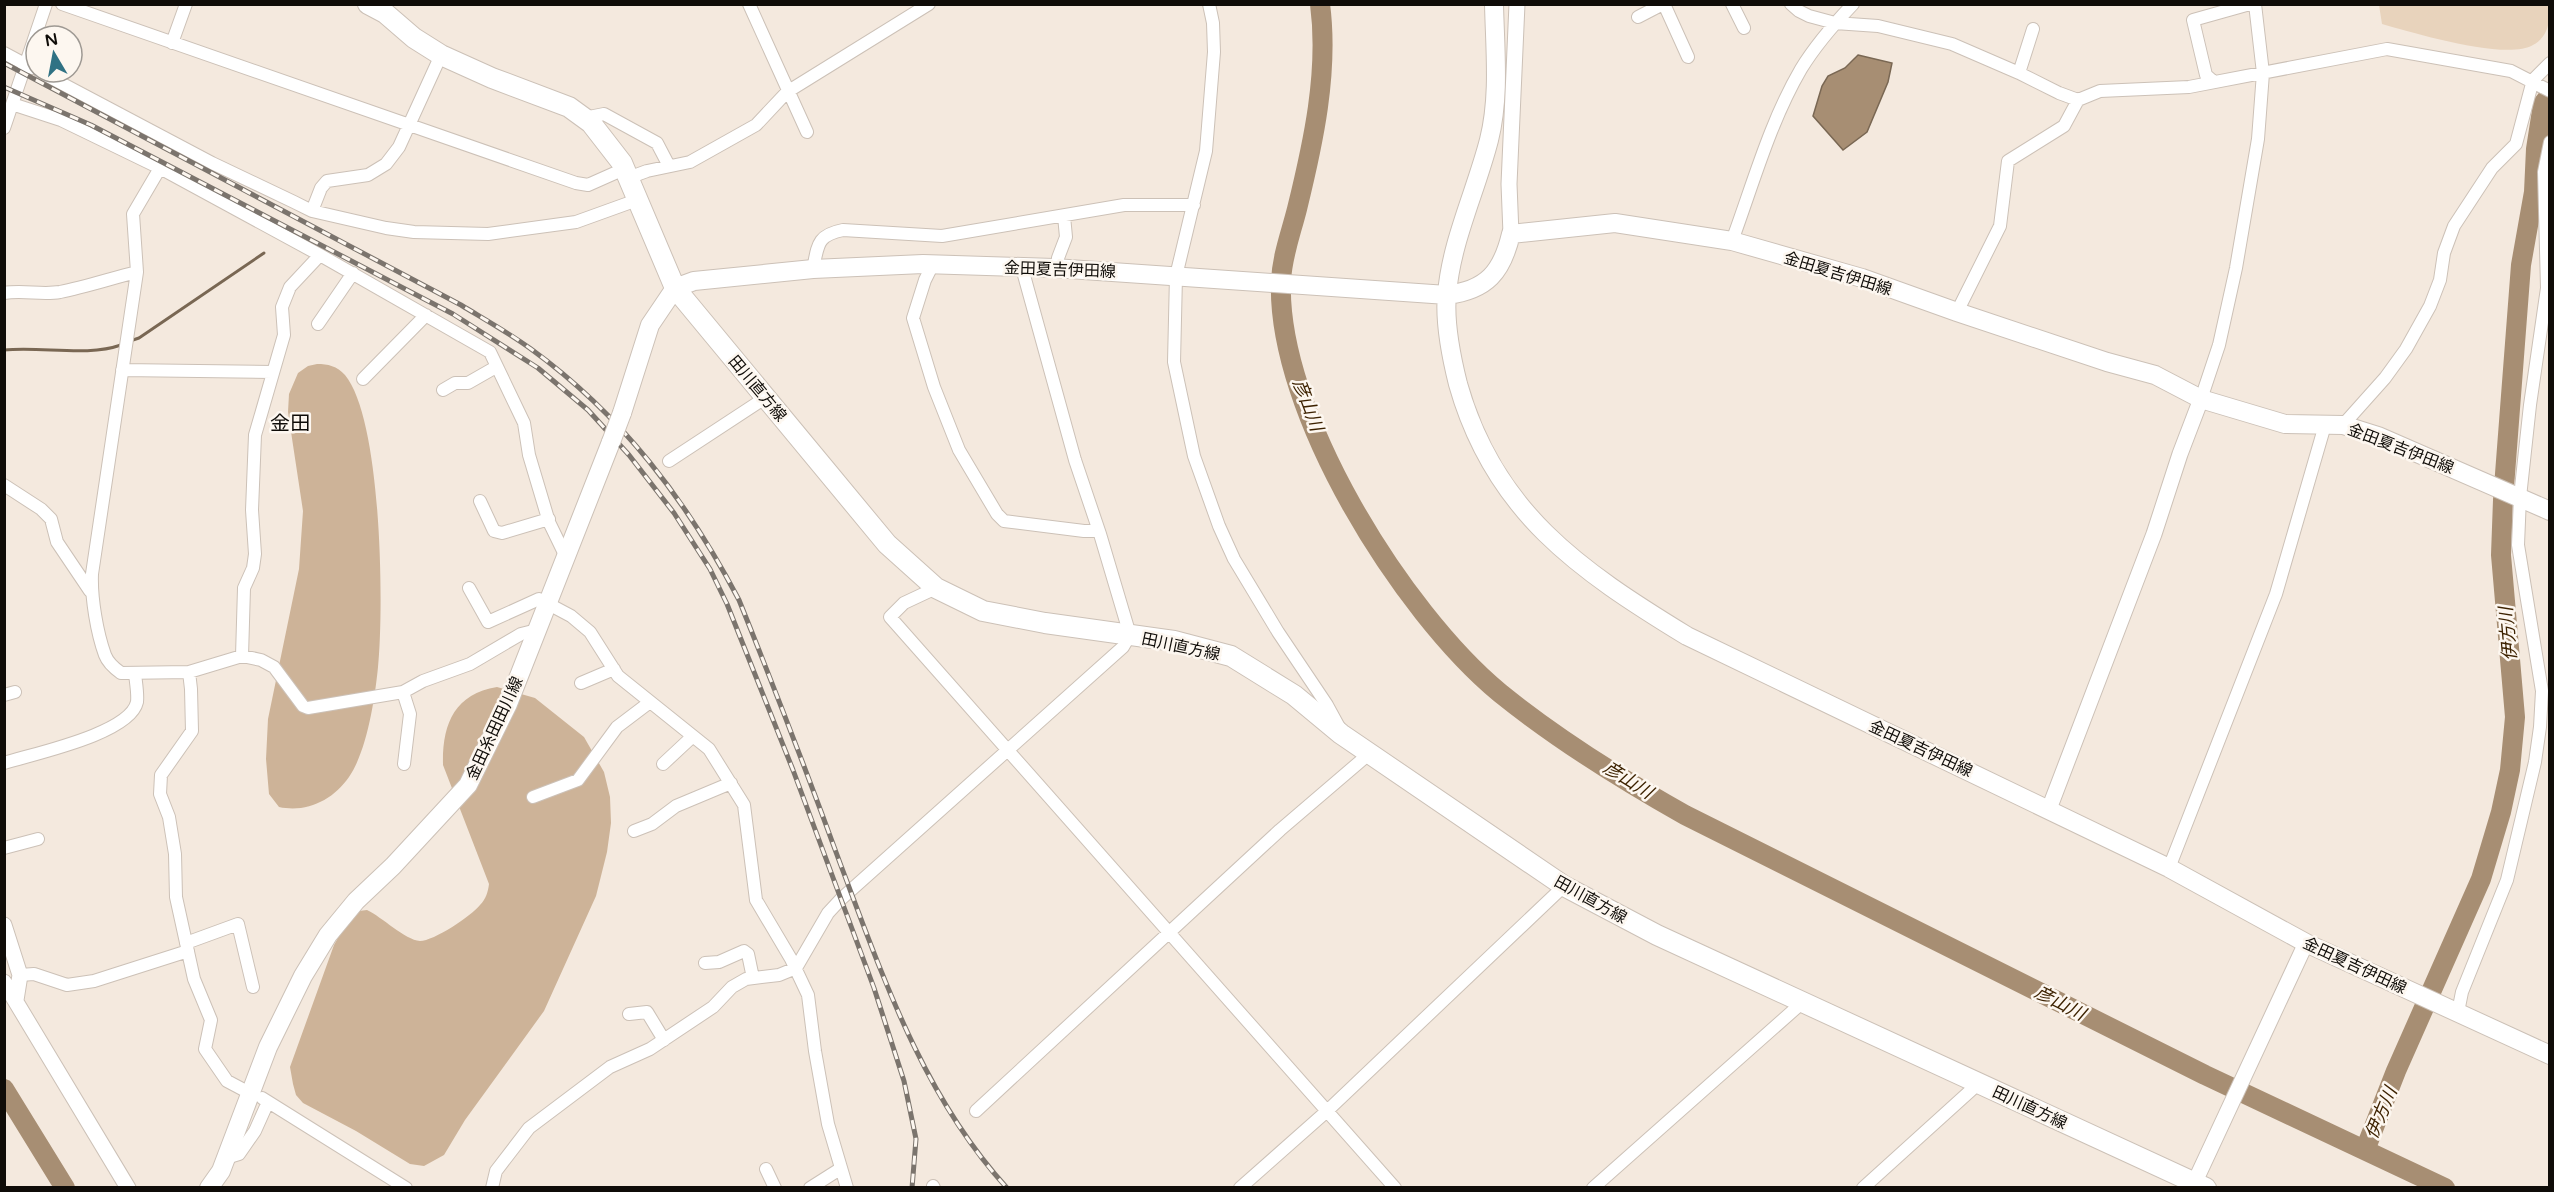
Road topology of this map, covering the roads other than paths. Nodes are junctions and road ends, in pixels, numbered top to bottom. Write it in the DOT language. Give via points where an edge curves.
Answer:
graph roads {
  1 [pos="46,4"];
  2 [pos="62,4"];
  3 [pos="186,4"];
  4 [pos="748,4"];
  5 [pos="929,4"];
  6 [pos="1209,4"];
  7 [pos="1494,4"];
  8 [pos="1517,4"];
  9 [pos="1664,4"];
  10 [pos="1732,4"];
  11 [pos="1791,4"];
  12 [pos="1853,4"];
  13 [pos="2252,4"];
  14 [pos="380,7"];
  15 [pos="1638,17"];
  16 [pos="1836,23"];
  17 [pos="41,24"];
  18 [pos="1744,28"];
  19 [pos="2033,29"];
  20 [pos="172,43"];
  21 [pos="4,53"];
  22 [pos="441,55"];
  23 [pos="1688,57"];
  24 [pos="24,63"];
  25 [pos="2550,63"];
  26 [pos="2019,73"];
  27 [pos="2263,73"];
  28 [pos="24,81"];
  29 [pos="2214,82"];
  30 [pos="63,84"];
  31 [pos="2540,86"];
  32 [pos="788,92"];
  33 [pos="2078,99"];
  34 [pos="12,104"];
  35 [pos="584,118"];
  36 [pos="408,124"];
  37 [pos="4,128"];
  38 [pos="807,132"];
  39 [pos="2550,142"];
  40 [pos="669,166"];
  41 [pos="160,168"];
  42 [pos="626,173"];
  43 [pos="637,200"];
  44 [pos="1194,206"];
  45 [pos="312,211"];
  46 [pos="1064,216"];
  47 [pos="1511,234"];
  48 [pos="1732,241"];
  49 [pos="320,255"];
  50 [pos="933,264"];
  51 [pos="1022,268"];
  52 [pos="1057,268"];
  53 [pos="813,269"];
  54 [pos="137,272"];
  55 [pos="353,273"];
  56 [pos="1181,277"];
  57 [pos="675,288"];
  58 [pos="4,293"];
  59 [pos="1439,295"];
  60 [pos="1957,312"];
  61 [pos="426,315"];
  62 [pos="318,324"];
  63 [pos="496,367"];
  64 [pos="123,370"];
  65 [pos="273,372"];
  66 [pos="363,379"];
  67 [pos="443,390"];
  68 [pos="765,398"];
  69 [pos="2201,399"];
  70 [pos="2334,425"];
  71 [pos="669,461"];
  72 [pos="4,485"];
  73 [pos="2518,496"];
  74 [pos="480,501"];
  75 [pos="2550,511"];
  76 [pos="549,519"];
  77 [pos="1100,531"];
  78 [pos="566,556"];
  79 [pos="469,588"];
  80 [pos="936,588"];
  81 [pos="91,592"];
  82 [pos="548,602"];
  83 [pos="537,630"];
  84 [pos="1130,635"];
  85 [pos="242,656"];
  86 [pos="614,669"];
  87 [pos="189,672"];
  88 [pos="135,674"];
  89 [pos="581,683"];
  90 [pos="403,692"];
  91 [pos="650,702"];
  92 [pos="1341,734"];
  93 [pos="693,736"];
  94 [pos="1008,752"];
  95 [pos="1370,753"];
  96 [pos="4,763"];
  97 [pos="404,764"];
  98 [pos="663,764"];
  99 [pos="731,783"];
  100 [pos="533,797"];
  101 [pos="2049,809"];
  102 [pos="634,831"];
  103 [pos="38,839"];
  104 [pos="4,848"];
  105 [pos="2169,868"];
  106 [pos="1564,886"];
  107 [pos="6,932"];
  108 [pos="1171,932"];
  109 [pos="187,947"];
  110 [pos="2303,950"];
  111 [pos="705,963"];
  112 [pos="796,968"];
  113 [pos="21,975"];
  114 [pos="753,978"];
  115 [pos="4,982"];
  116 [pos="253,987"];
  117 [pos="16,1000"];
  118 [pos="1804,1001"];
  119 [pos="2455,1010"];
  120 [pos="629,1014"];
  121 [pos="664,1040"];
  122 [pos="2550,1055"];
  123 [pos="1978,1083"];
  124 [pos="244,1090"];
  125 [pos="976,1111"];
  126 [pos="1327,1111"];
  127 [pos="226,1158"];
  128 [pos="766,1168"];
  129 [pos="840,1169"];
  130 [pos="2198,1186"];
  131 [pos="128,1188"];
  132 [pos="209,1188"];
  133 [pos="406,1188"];
  134 [pos="492,1188"];
  135 [pos="775,1188"];
  136 [pos="810,1188"];
  137 [pos="847,1188"];
  138 [pos="1240,1188"];
  139 [pos="1395,1188"];
  140 [pos="1593,1188"];
  141 [pos="1863,1188"];
  1 -- 17 [label="street"];
  2 -- 20 [label="street"];
  3 -- 20 [label="street"];
  4 -- 32 [label="street"];
  5 -- 32 [label="street"];
  6 -- 44 [label="street" via="1214,52 1206,151"];
  7 -- 59 [label="main road, 金田夏吉伊田線" via="1497,89 1493,117 1452,264"];
  8 -- 47 [label="street" via="1509,184"];
  9 -- 15 [label="street"];
  9 -- 23 [label="street"];
  10 -- 18 [label="street"];
  11 -- 16 [label="street" via="1809,16"];
  12 -- 16 [label="street"];
  13 -- 27 [label="street"];
  13 -- 29 [label="street" via="2193,20 2206,75"];
  14 -- 22 [label="main road, 田川直方線" via="414,38"];
  16 -- 26 [label="street" via="1878,26 1952,44"];
  16 -- 48 [label="street" via="1802,68 1787,96"];
  19 -- 26 [label="street"];
  20 -- 36 [label="street"];
  21 -- 24 [label="street"];
  22 -- 35 [label="main road, 田川直方線" via="569,107"];
  22 -- 36 [label="street"];
  25 -- 31 [label="street"];
  26 -- 33 [label="street"];
  27 -- 29 [label="street"];
  27 -- 31 [label="street" via="2396,49 2511,71"];
  27 -- 69 [label="street" via="2258,139 2236,268 2219,345"];
  28 -- 34 [label="street"];
  29 -- 33 [label="street" via="2189,87 2100,91"];
  30 -- 45 [label="street"];
  31 -- 70 [label="street" via="2516,144 2492,168 2454,226 2440,280 2411,341 2385,378"];
  32 -- 38 [label="street"];
  32 -- 40 [label="street" via="756,125 690,162"];
  33 -- 60 [label="street" via="2064,126 2008,161 2000,226"];
  34 -- 37 [label="street"];
  34 -- 41 [label="street" via="61,120"];
  35 -- 40 [label="street" via="604,114 657,143"];
  35 -- 42 [label="main road, 田川直方線"];
  36 -- 42 [label="street" via="576,183 588,185"];
  36 -- 45 [label="street" via="399,147 386,164 368,175 327,181"];
  39 -- 73 [label="street" via="2544,172 2547,288"];
  40 -- 42 [label="street"];
  41 -- 49 [label="street"];
  41 -- 54 [label="street" via="133,214"];
  42 -- 43 [label="main road, 田川直方線"];
  43 -- 45 [label="street" via="576,222 488,234 414,232"];
  43 -- 57 [label="main road, 田川直方線"];
  44 -- 46 [label="street" via="1124,205"];
  44 -- 56 [label="street" via="1182,244"];
  46 -- 52 [label="street" via="1066,237"];
  46 -- 53 [label="street" via="942,236 843,230 827,233 820,240"];
  47 -- 48 [label="main road, 金田夏吉伊田線" via="1615,223"];
  47 -- 59 [label="main road, 金田夏吉伊田線" via="1497,272 1482,285 1466,293"];
  48 -- 60 [label="main road, 金田夏吉伊田線" via="1862,278"];
  49 -- 55 [label="street"];
  49 -- 65 [label="street" via="290,287 282,307 284,335"];
  50 -- 51 [label="main road, 金田夏吉伊田線"];
  50 -- 53 [label="main road, 金田夏吉伊田線"];
  50 -- 77 [label="street" via="913,318 937,397 959,450 998,514 1004,521"];
  51 -- 52 [label="main road, 金田夏吉伊田線"];
  51 -- 77 [label="street"];
  52 -- 56 [label="main road, 金田夏吉伊田線"];
  53 -- 57 [label="main road, 金田夏吉伊田線" via="694,280"];
  54 -- 58 [label="street" via="61,292"];
  54 -- 64 [label="street"];
  55 -- 61 [label="street"];
  55 -- 62 [label="street"];
  56 -- 59 [label="main road, 金田夏吉伊田線"];
  56 -- 92 [label="street" via="1173,362 1194,456 1234,559 1327,705"];
  57 -- 68 [label="main road, 田川直方線"];
  57 -- 78 [label="main road, 金田糸田田川線, bridge" via="650,325 622,413"];
  59 -- 101 [label="main road, 金田夏吉伊田線" via="1453,364 1479,443 1512,497 1560,548 1617,594 1686,636"];
  60 -- 69 [label="main road, 金田夏吉伊田線" via="2155,375"];
  61 -- 63 [label="street" via="489,352"];
  61 -- 66 [label="street"];
  63 -- 67 [label="street" via="468,383 455,383"];
  63 -- 76 [label="street" via="524,423"];
  64 -- 65 [label="street"];
  64 -- 81 [label="street"];
  65 -- 85 [label="street" via="255,435 255,554 244,588"];
  68 -- 71 [label="street"];
  68 -- 80 [label="main road, 田川直方線" via="887,544"];
  69 -- 70 [label="main road, 金田夏吉伊田線" via="2285,424"];
  69 -- 101 [label="street"];
  70 -- 73 [label="main road, 金田夏吉伊田線" via="2378,436"];
  70 -- 105 [label="street" via="2276,594"];
  72 -- 81 [label="street" via="51,519 57,542"];
  73 -- 75 [label="main road, 金田夏吉伊田線"];
  73 -- 119 [label="street" via="2518,554 2542,691 2540,727 2507,880"];
  74 -- 76 [label="street" via="494,531 502,533"];
  76 -- 78 [label="street"];
  77 -- 84 [label="street"];
  78 -- 82 [label="main road, 金田糸田田川線"];
  79 -- 82 [label="street" via="488,622 539,599"];
  80 -- 84 [label="main road, 田川直方線" via="983,611"];
  80 -- 94 [label="street" via="904,603 890,616"];
  81 -- 88 [label="street" via="105,657 121,673"];
  82 -- 83 [label="main road, 金田糸田田川線"];
  82 -- 86 [label="street" via="590,632"];
  83 -- 90 [label="street" via="521,634 470,664"];
  83 -- 127 [label="main road, 金田糸田田川線" via="508,704 468,785 356,901 328,935 303,976 268,1047"];
  84 -- 92 [label="main road, 田川直方線" via="1174,641 1230,656 1294,695"];
  84 -- 94 [label="street" via="1122,647"];
  85 -- 87 [label="street"];
  85 -- 90 [label="street" via="274,667 308,708"];
  86 -- 89 [label="street"];
  86 -- 91 [label="street"];
  87 -- 88 [label="street"];
  87 -- 109 [label="street" via="192,731 161,775 160,794 175,854 176,897"];
  88 -- 96 [label="street" via="137,702 131,714 94,737"];
  90 -- 97 [label="street" via="410,714"];
  91 -- 93 [label="street"];
  91 -- 100 [label="street" via="617,727 578,780"];
  92 -- 95 [label="main road, 田川直方線"];
  93 -- 98 [label="street"];
  93 -- 99 [label="street" via="716,757"];
  94 -- 108 [label="street"];
  94 -- 112 [label="street" via="841,899 828,913"];
  95 -- 106 [label="main road, 田川直方線"];
  95 -- 108 [label="street"];
  99 -- 102 [label="street" via="676,806 652,824"];
  99 -- 112 [label="street" via="744,805 756,900"];
  101 -- 105 [label="main road, 金田夏吉伊田線"];
  103 -- 104 [label="street"];
  105 -- 110 [label="main road, 金田夏吉伊田線"];
  106 -- 118 [label="main road, 田川直方線" via="1657,935"];
  106 -- 126 [label="street"];
  107 -- 113 [label="street"];
  108 -- 125 [label="street"];
  108 -- 126 [label="street"];
  109 -- 113 [label="street" via="94,981 67,985 34,974"];
  109 -- 116 [label="street" via="238,924"];
  109 -- 124 [label="street" via="194,979 211,1020 205,1049 227,1081"];
  110 -- 119 [label="main road, 金田夏吉伊田線"];
  110 -- 130 [label="street" via="2203,1164"];
  111 -- 114 [label="street" via="719,962 744,951"];
  112 -- 114 [label="street"];
  112 -- 129 [label="street" via="808,995 818,1072"];
  113 -- 117 [label="street"];
  114 -- 121 [label="street" via="732,987 713,1007"];
  115 -- 117 [label="street"];
  117 -- 131 [label="street"];
  118 -- 123 [label="main road, 田川直方線"];
  118 -- 140 [label="street"];
  119 -- 122 [label="main road, 金田夏吉伊田線"];
  120 -- 121 [label="street" via="647,1012"];
  121 -- 134 [label="street" via="610,1066 529,1128 496,1171"];
  123 -- 130 [label="main road, 田川直方線"];
  123 -- 141 [label="street"];
  126 -- 138 [label="street"];
  126 -- 139 [label="street"];
  127 -- 132 [label="main road, 金田糸田田川線"];
  127 -- 133 [label="street" via="239,1154 255,1131 265,1100"];
  128 -- 135 [label="street"];
  129 -- 136 [label="street"];
  129 -- 137 [label="street"];
}
